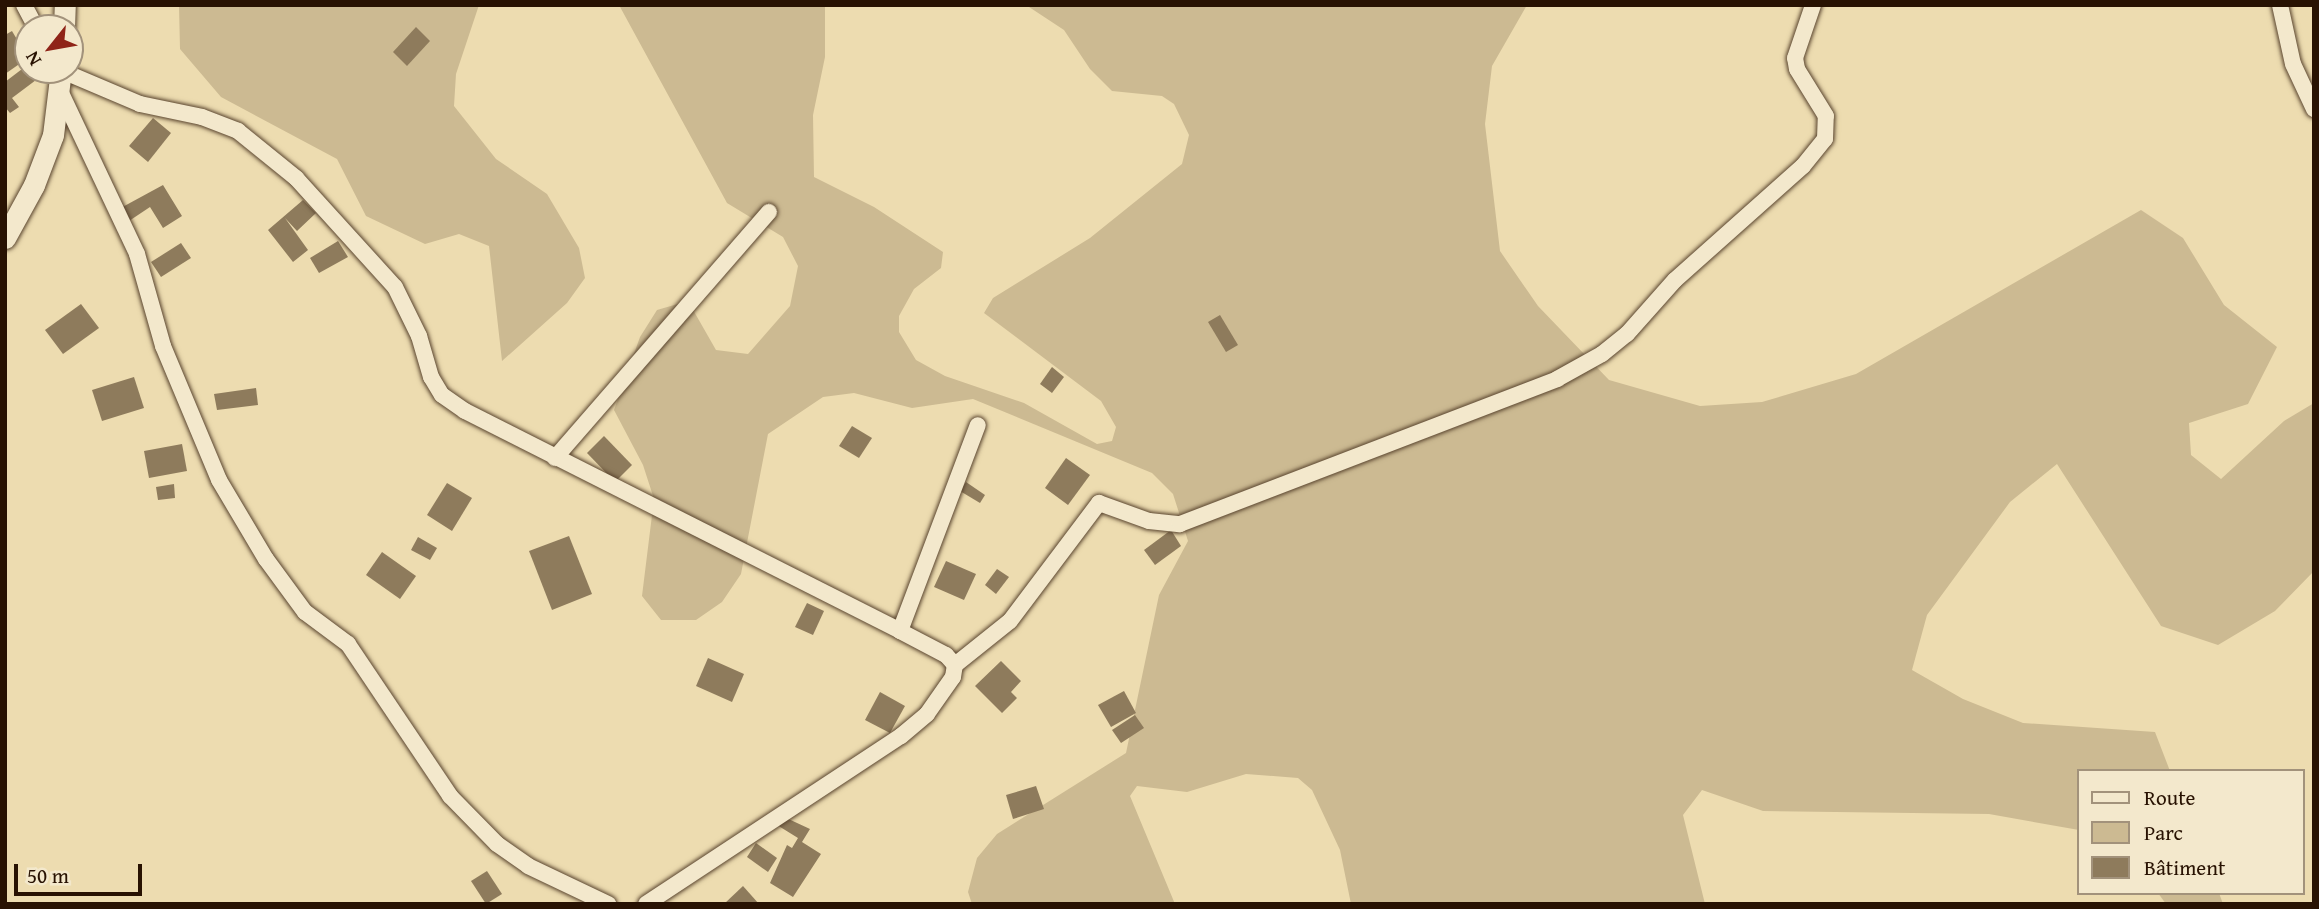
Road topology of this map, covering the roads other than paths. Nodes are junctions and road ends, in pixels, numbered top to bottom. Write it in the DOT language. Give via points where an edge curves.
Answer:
graph roads {
  1 [pos="1813,5"];
  2 [pos="2280,5"];
  3 [pos="60,84"];
  4 [pos="64,84"];
  5 [pos="84,84"];
  6 [pos="2314,109"];
  7 [pos="769,212"];
  8 [pos="5,239"];
  9 [pos="978,425"];
  10 [pos="555,458"];
  11 [pos="900,631"];
  12 [pos="955,666"];
  13 [pos="608,904"];
  14 [pos="646,904"];
  1 -- 12 [label="street" via="1795,58 1826,116 1825,139 1803,166 1675,280 1602,354 1557,379 1180,524 1149,522 1099,503 1010,621"];
  2 -- 6 [label="street" via="2293,64"];
  3 -- 8 [label="street" via="53,135 34,185"];
  4 -- 13 [label="street" via="137,254 163,346 219,480 266,559 305,612 348,644 450,796 497,844 528,866"];
  5 -- 10 [label="street" via="238,131 296,178 395,287 442,395 482,422"];
  7 -- 10 [label="street"];
  9 -- 11 [label="street"];
  10 -- 11 [label="street"];
  11 -- 12 [label="street" via="946,655"];
  12 -- 14 [label="street" via="953,677 927,714 901,736"];
}
